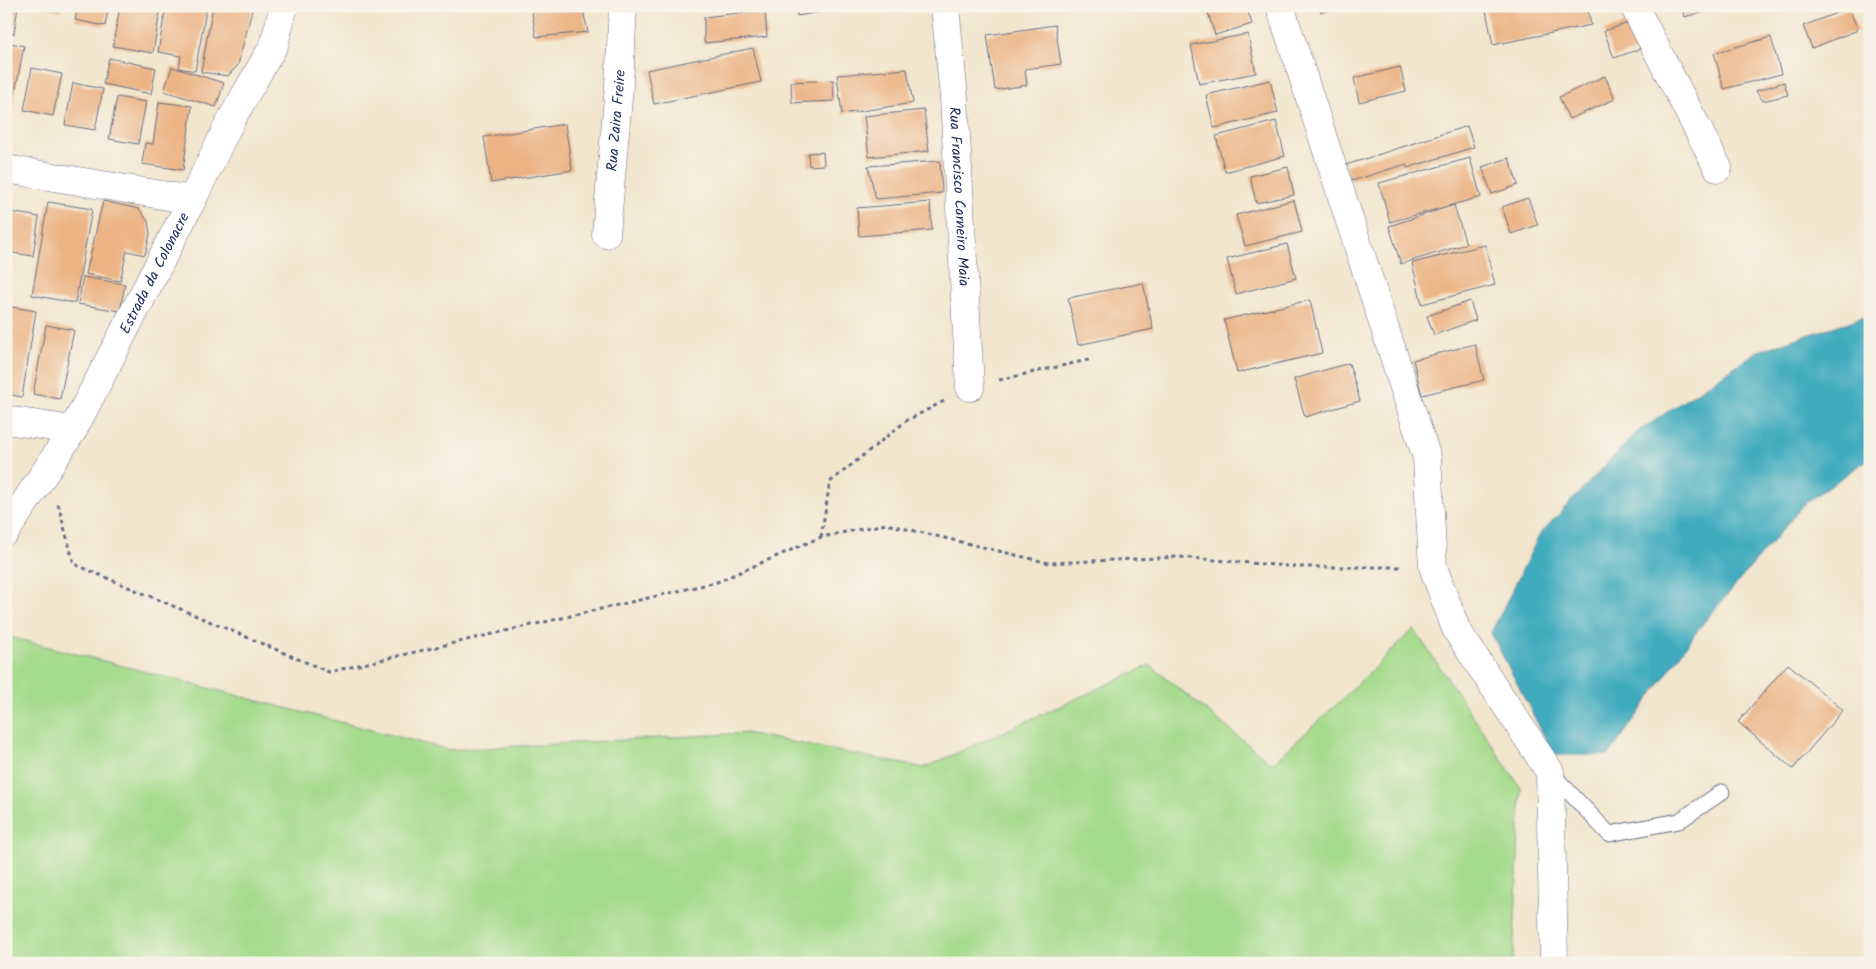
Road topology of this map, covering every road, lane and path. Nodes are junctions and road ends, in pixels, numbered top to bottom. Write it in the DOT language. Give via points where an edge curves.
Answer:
graph roads {
  1 [pos="284,6"];
  2 [pos="622,6"];
  3 [pos="945,6"];
  4 [pos="1280,6"];
  5 [pos="1634,6"];
  6 [pos="1718,168"];
  7 [pos="6,169"];
  8 [pos="192,200"];
  9 [pos="606,234"];
  10 [pos="1092,359"];
  11 [pos="970,387"];
  12 [pos="6,420"];
  13 [pos="73,430"];
  14 [pos="60,496"];
  15 [pos="6,532"];
  16 [pos="821,537"];
  17 [pos="1433,566"];
  18 [pos="1550,772"];
  19 [pos="1722,792"];
  20 [pos="1554,963"];
  1 -- 8 [label="street, Estrada da Colonacre" via="274,45 232,118"];
  2 -- 9 [label="street, Rua Zaira Freire" via="619,86"];
  3 -- 11 [label="street, Rua Francisco Carneiro Maia" via="954,98"];
  4 -- 17 [label="street" via="1427,458"];
  5 -- 6 [label="street"];
  7 -- 8 [label="street"];
  8 -- 13 [label="street, Estrada da Colonacre"];
  10 -- 11 [label="path"];
  11 -- 16 [label="path" via="906,420 830,482"];
  12 -- 13 [label="street"];
  13 -- 15 [label="street, Estrada da Colonacre"];
  14 -- 16 [label="path" via="58,505 74,564 329,672 717,582"];
  16 -- 17 [label="path" via="886,524 1048,563 1179,557 1298,567"];
  17 -- 18 [label="street" via="1456,629"];
  18 -- 19 [label="lane" via="1609,834 1679,821"];
  18 -- 20 [label="street"];
}
